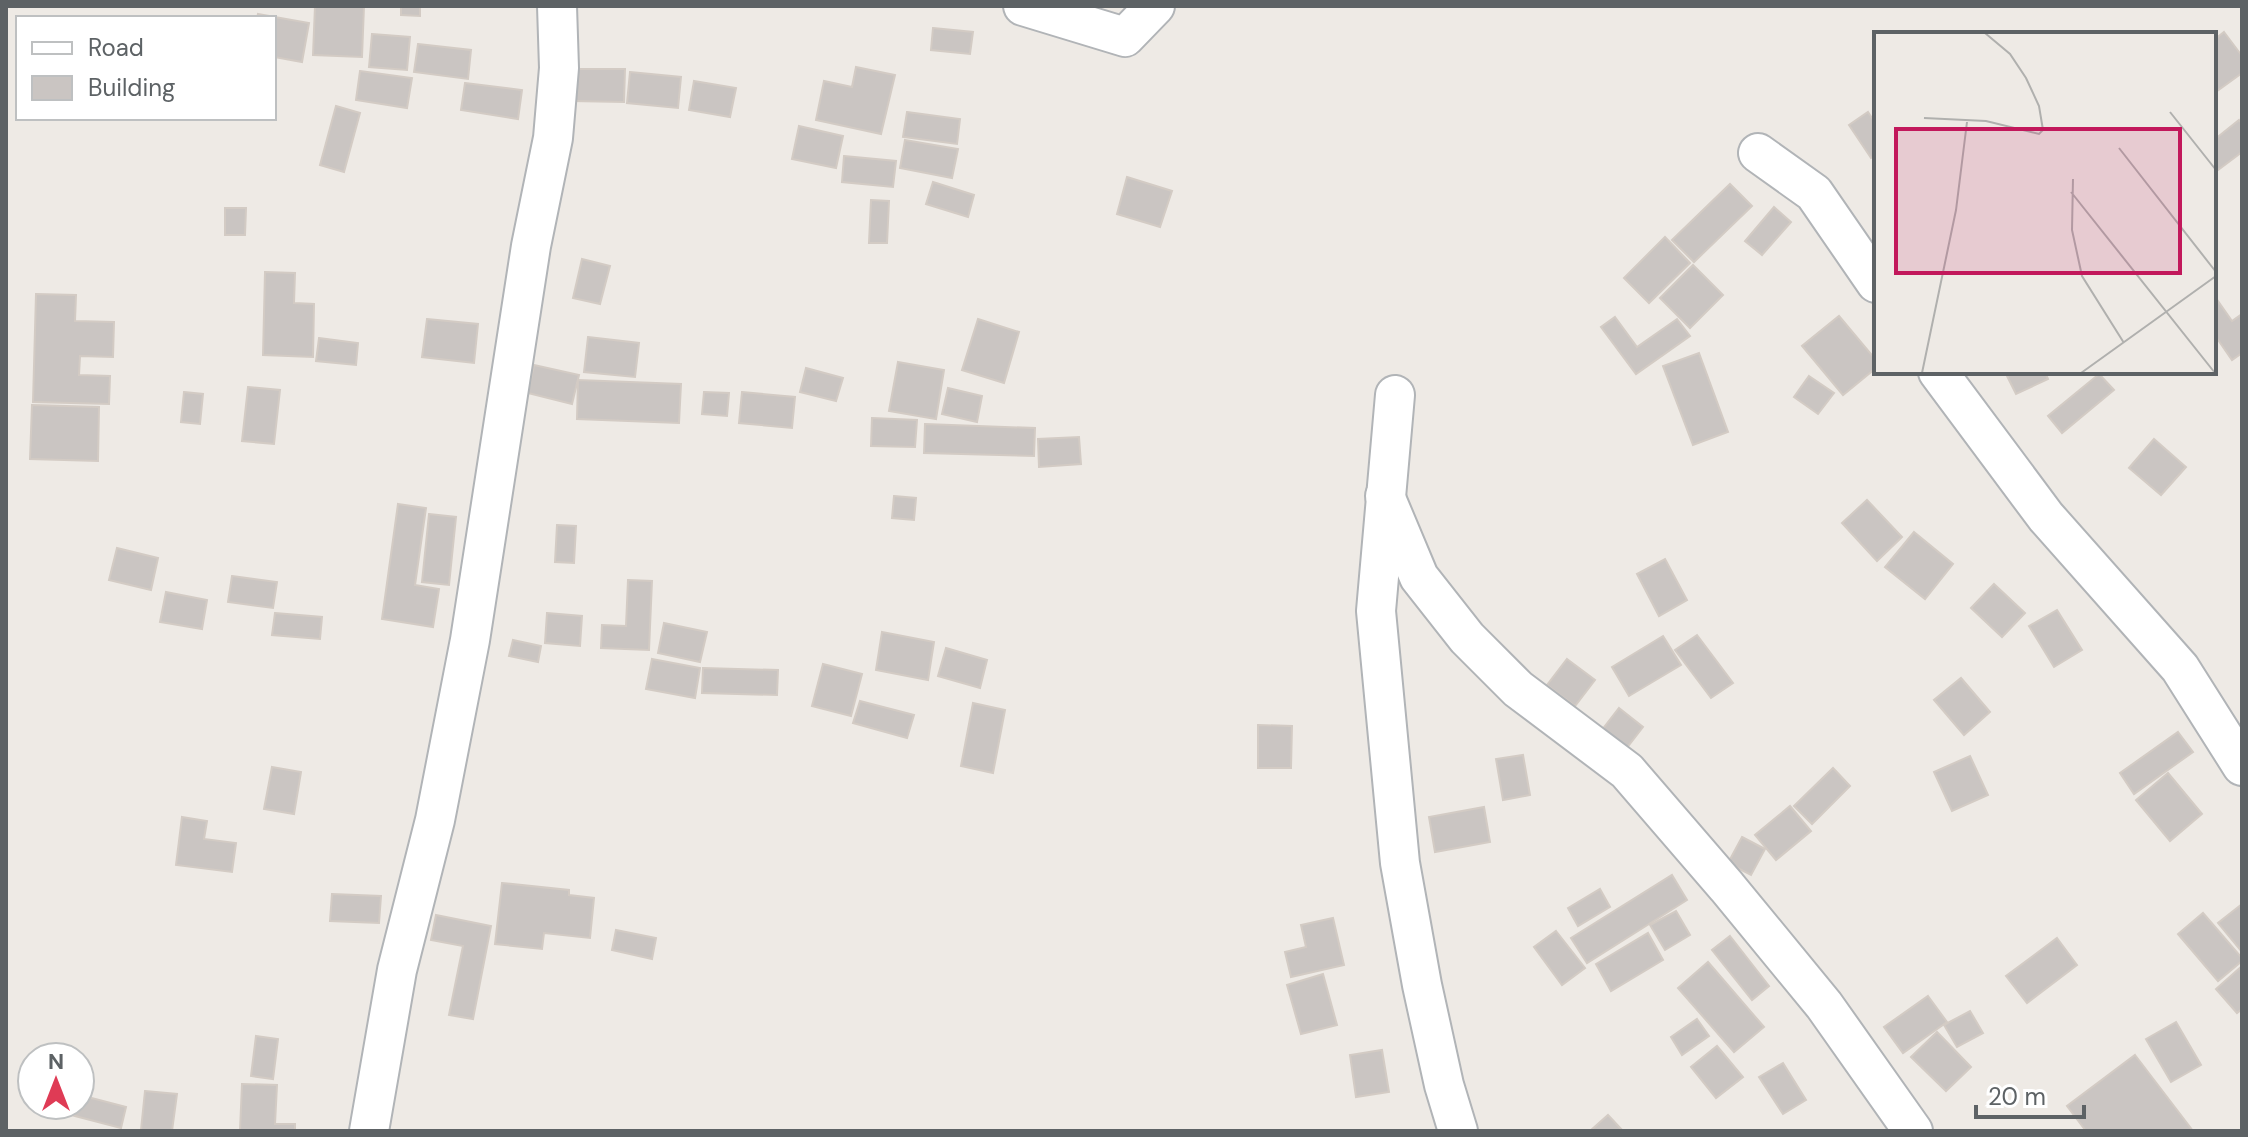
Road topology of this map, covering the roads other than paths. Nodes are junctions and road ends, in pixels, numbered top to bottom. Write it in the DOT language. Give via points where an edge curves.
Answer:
graph roads {
  1 [pos="557,6"];
  2 [pos="1023,6"];
  3 [pos="1155,6"];
  4 [pos="1758,153"];
  5 [pos="1874,280"];
  6 [pos="1939,374"];
  7 [pos="1395,395"];
  8 [pos="1385,496"];
  9 [pos="2242,766"];
  10 [pos="369,1131"];
  11 [pos="1458,1131"];
  12 [pos="1913,1131"];
  1 -- 10 [label="street" via="553,138 531,246 470,640 435,820 397,970"];
  2 -- 3 [label="street" via="1125,37"];
  4 -- 5 [label="street" via="1814,193"];
  6 -- 9 [label="street" via="2046,517 2180,668"];
  7 -- 8 [label="street"];
  8 -- 11 [label="street" via="1376,611 1392,797 1422,985"];
  8 -- 12 [label="street" via="1419,577 1467,638 1518,689 1627,771 1824,1005"];
}
